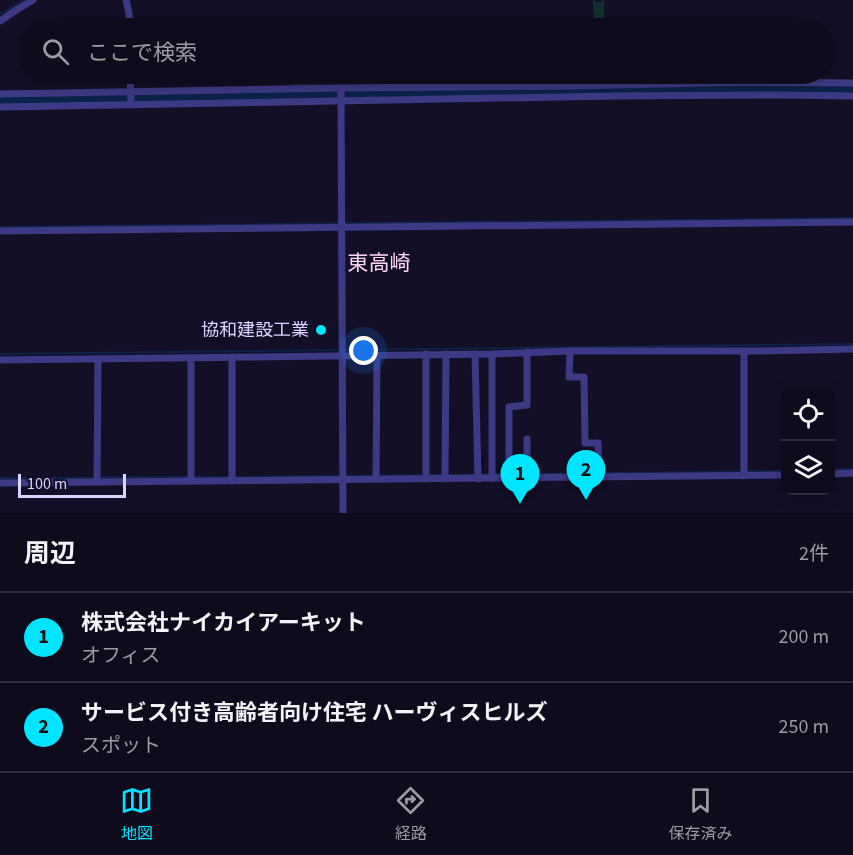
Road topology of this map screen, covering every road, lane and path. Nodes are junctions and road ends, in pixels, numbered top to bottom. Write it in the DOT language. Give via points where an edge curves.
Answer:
graph roads {
  1 [pos="33,0"];
  2 [pos="126,0"];
  3 [pos="129,18"];
  4 [pos="0,21"];
  5 [pos="835,83"];
  6 [pos="853,83"];
  7 [pos="130,84"];
  8 [pos="679,84"];
  9 [pos="0,94"];
  10 [pos="341,94"];
  11 [pos="853,96"];
  12 [pos="130,98"];
  13 [pos="0,106"];
  14 [pos="853,222"];
  15 [pos="342,225"];
  16 [pos="0,231"];
  17 [pos="853,349"];
  18 [pos="342,351"];
  19 [pos="570,351"];
  20 [pos="744,351"];
  21 [pos="527,352"];
  22 [pos="426,354"];
  23 [pos="446,354"];
  24 [pos="475,354"];
  25 [pos="492,354"];
  26 [pos="378,355"];
  27 [pos="231,357"];
  28 [pos="191,358"];
  29 [pos="98,359"];
  30 [pos="0,360"];
  31 [pos="527,439"];
  32 [pos="744,473"];
  33 [pos="853,473"];
  34 [pos="599,474"];
  35 [pos="835,474"];
  36 [pos="527,475"];
  37 [pos="781,475"];
  38 [pos="426,476"];
  39 [pos="446,476"];
  40 [pos="478,476"];
  41 [pos="492,476"];
  42 [pos="509,476"];
  43 [pos="376,477"];
  44 [pos="191,478"];
  45 [pos="232,478"];
  46 [pos="343,480"];
  47 [pos="97,482"];
  48 [pos="0,483"];
  49 [pos="344,513"];
  1 -- 4 [label="street"];
  2 -- 3 [label="street"];
  5 -- 6 [label="street"];
  7 -- 12 [label="street"];
  8 -- 10 [label="street"];
  9 -- 12 [label="street"];
  10 -- 11 [label="street"];
  10 -- 12 [label="street"];
  10 -- 12 [label="street"];
  10 -- 15 [label="street"];
  12 -- 13 [label="street"];
  14 -- 15 [label="street"];
  15 -- 16 [label="street"];
  15 -- 18 [label="street"];
  17 -- 20 [label="street"];
  18 -- 26 [label="street"];
  18 -- 27 [label="street"];
  18 -- 46 [label="street"];
  19 -- 20 [label="street"];
  19 -- 21 [label="street"];
  19 -- 34 [label="street" via="569,377 584,377 585,443 598,443"];
  20 -- 32 [label="street"];
  21 -- 25 [label="street"];
  21 -- 42 [label="street" via="527,405 509,407"];
  22 -- 23 [label="street"];
  22 -- 26 [label="street"];
  22 -- 38 [label="street"];
  23 -- 24 [label="street"];
  23 -- 39 [label="street"];
  24 -- 25 [label="street"];
  24 -- 40 [label="street"];
  25 -- 41 [label="street"];
  26 -- 43 [label="street"];
  27 -- 28 [label="street"];
  27 -- 45 [label="street"];
  28 -- 29 [label="street"];
  28 -- 44 [label="street"];
  29 -- 30 [label="street"];
  29 -- 47 [label="street"];
  31 -- 36 [label="street"];
  32 -- 34 [label="street"];
  32 -- 37 [label="street"];
  33 -- 35 [label="street"];
  34 -- 36 [label="street"];
  36 -- 42 [label="street"];
  38 -- 39 [label="street"];
  38 -- 43 [label="street"];
  39 -- 40 [label="street"];
  40 -- 41 [label="street"];
  41 -- 42 [label="street"];
  43 -- 46 [label="street"];
  44 -- 45 [label="street"];
  44 -- 47 [label="street"];
  45 -- 46 [label="street"];
  46 -- 49 [label="street"];
  47 -- 48 [label="street"];
}
